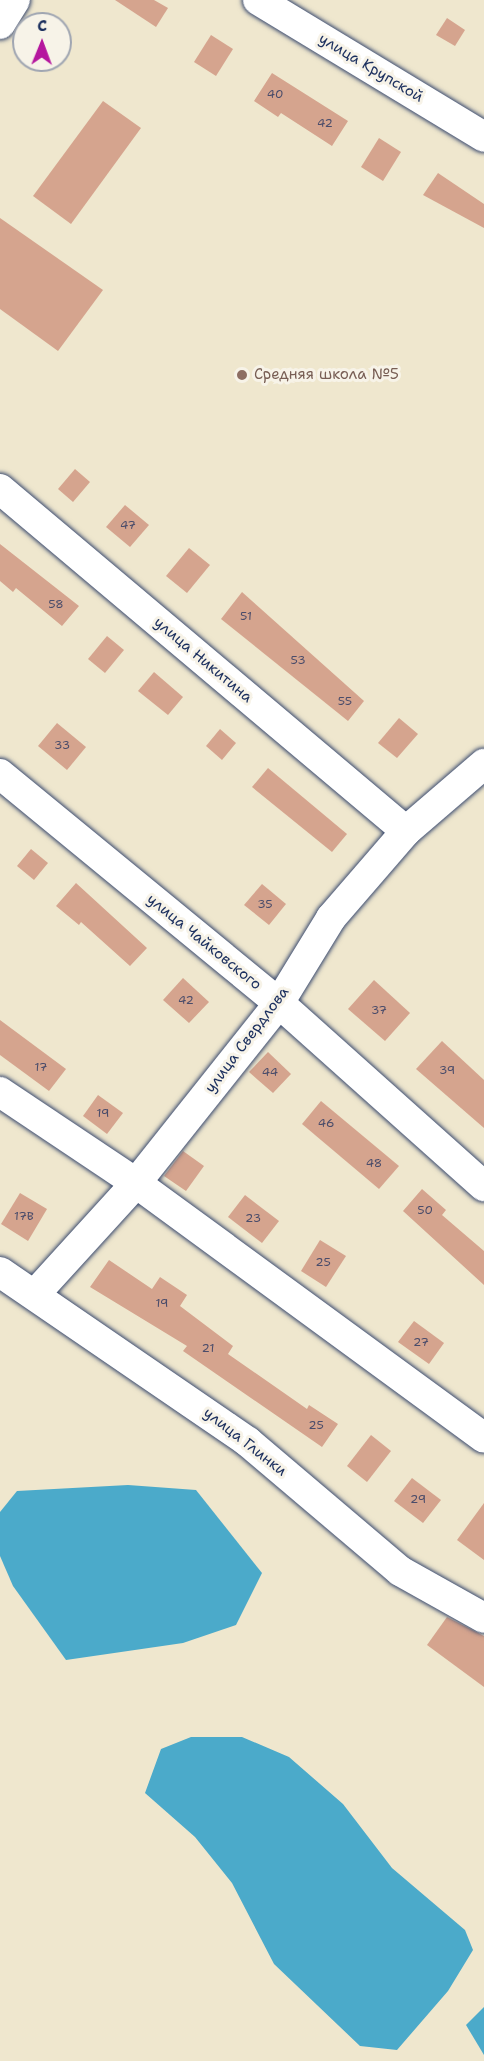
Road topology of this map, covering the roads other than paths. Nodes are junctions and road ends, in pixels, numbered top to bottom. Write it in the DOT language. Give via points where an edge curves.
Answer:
graph roads {
  1 [pos="15,0"];
  2 [pos="258,0"];
  3 [pos="0,24"];
  4 [pos="484,136"];
  5 [pos="0,489"];
  6 [pos="484,764"];
  7 [pos="0,774"];
  8 [pos="406,831"];
  9 [pos="279,1003"];
  10 [pos="0,1092"];
  11 [pos="136,1183"];
  12 [pos="484,1185"];
  13 [pos="0,1272"];
  14 [pos="36,1293"];
  15 [pos="484,1438"];
  16 [pos="484,1618"];
  1 -- 3 [label="street"];
  2 -- 4 [label="street, улица Крупской"];
  5 -- 8 [label="street, улица Никитина"];
  6 -- 8 [label="street, улица Свердлова"];
  7 -- 9 [label="street, улица Чайковского"];
  8 -- 9 [label="street, улица Свердлова" via="331,918"];
  9 -- 11 [label="street, улица Свердлова"];
  9 -- 12 [label="street, улица Чайковского"];
  10 -- 11 [label="street"];
  11 -- 14 [label="street, улица Свердлова"];
  11 -- 15 [label="street"];
  13 -- 14 [label="street, улица Глинки"];
  14 -- 16 [label="street, улица Глинки" via="248,1442 400,1570"];
}
